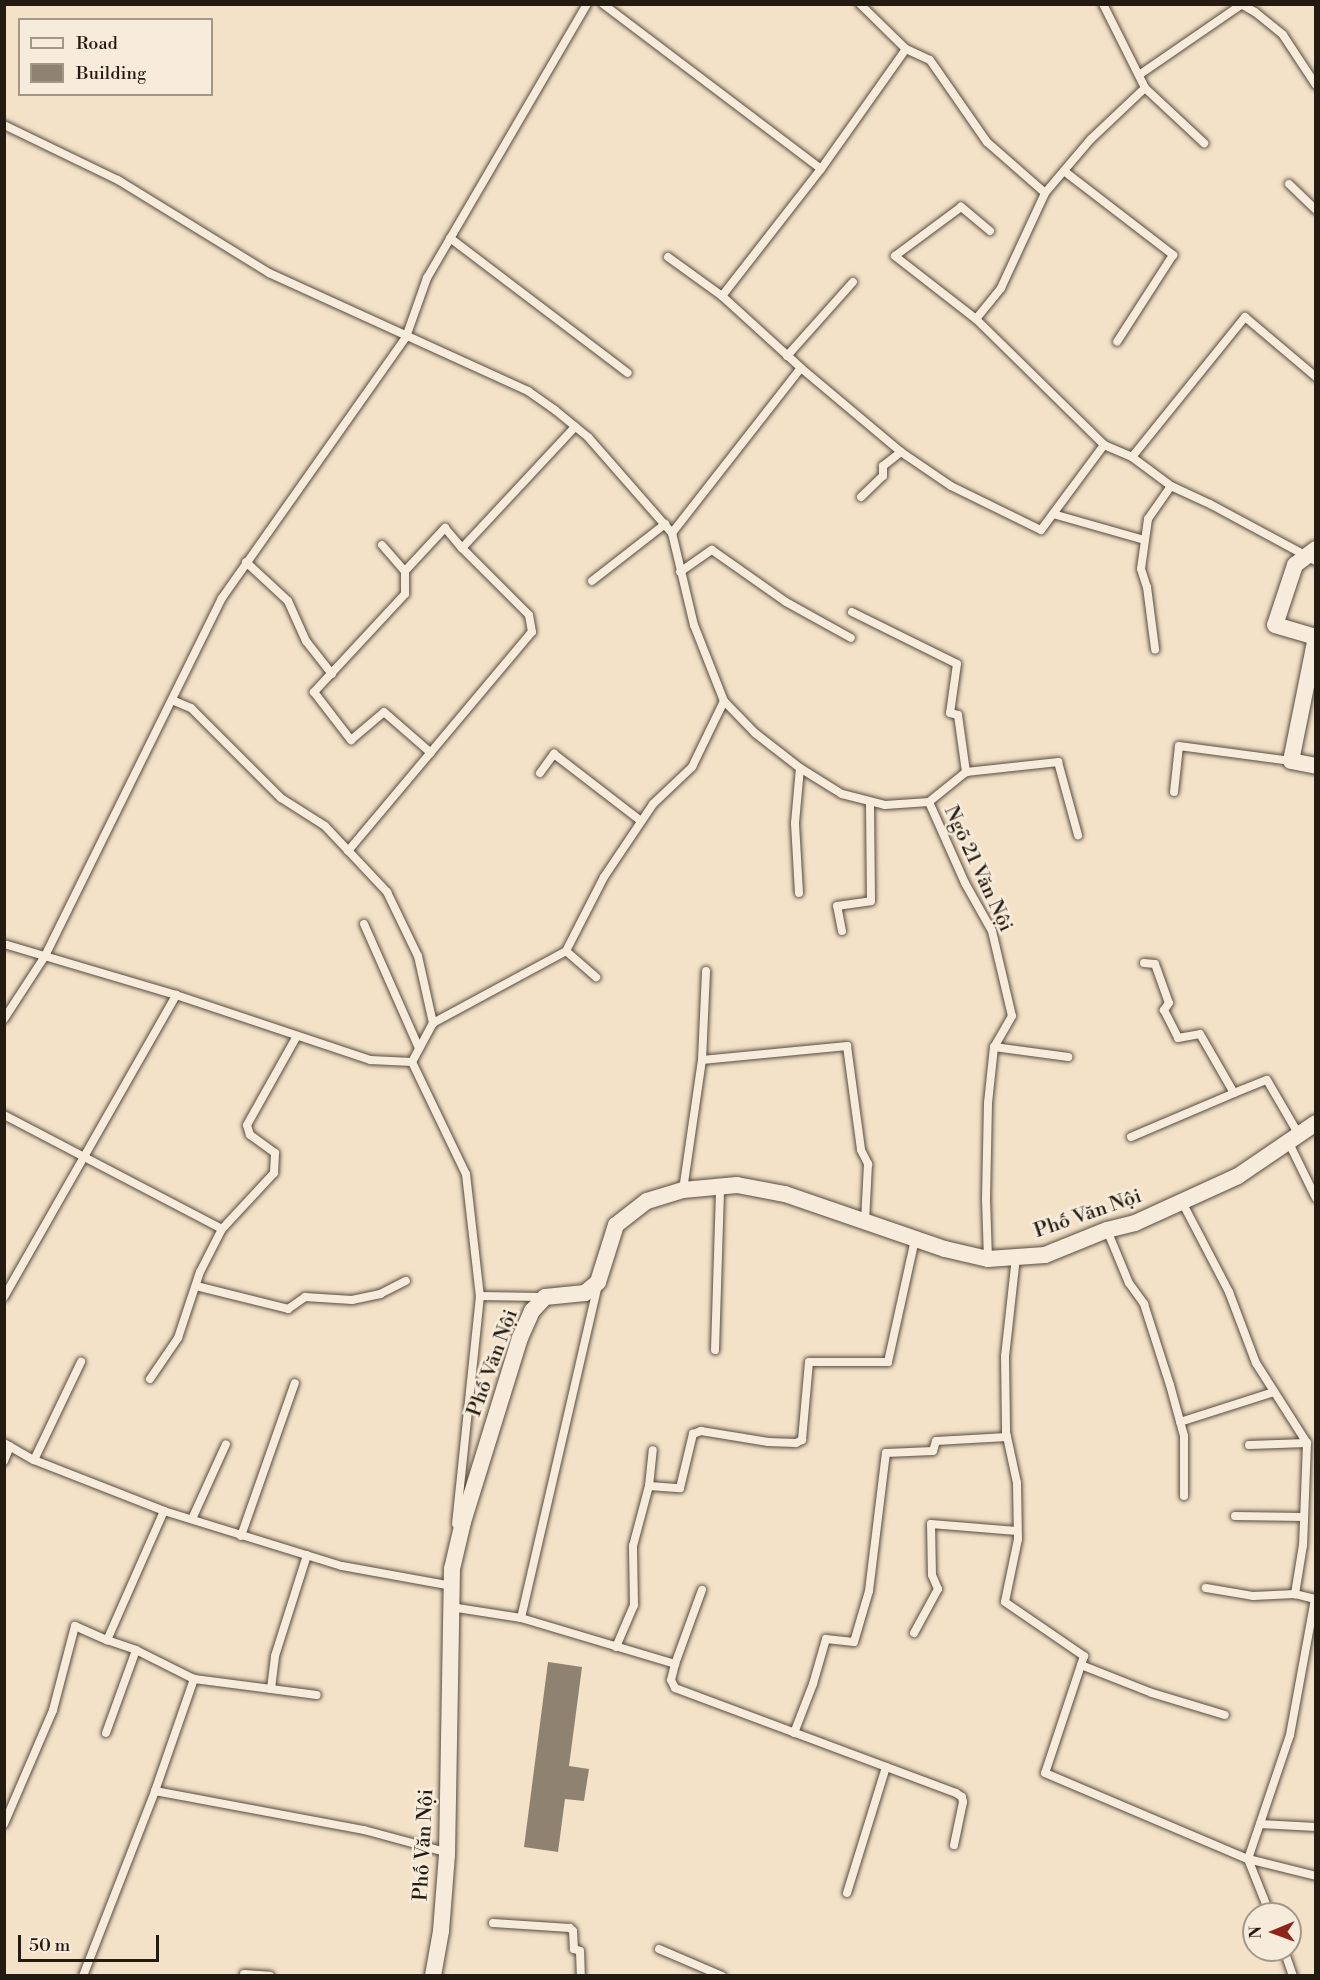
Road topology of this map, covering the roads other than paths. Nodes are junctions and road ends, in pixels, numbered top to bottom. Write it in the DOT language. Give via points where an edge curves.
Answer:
graph roads {
  1 [pos="587,4"];
  2 [pos="603,4"];
  3 [pos="1103,4"];
  4 [pos="1241,5"];
  5 [pos="864,6"];
  6 [pos="906,49"];
  7 [pos="1139,75"];
  8 [pos="1316,85"];
  9 [pos="1145,88"];
  10 [pos="4,125"];
  11 [pos="1204,143"];
  12 [pos="821,169"];
  13 [pos="1064,171"];
  14 [pos="1289,184"];
  15 [pos="1044,193"];
  16 [pos="1316,210"];
  17 [pos="990,231"];
  18 [pos="450,238"];
  19 [pos="668,257"];
  20 [pos="853,282"];
  21 [pos="722,296"];
  22 [pos="976,319"];
  23 [pos="406,337"];
  24 [pos="1117,342"];
  25 [pos="787,356"];
  26 [pos="801,368"];
  27 [pos="628,374"];
  28 [pos="1316,377"];
  29 [pos="575,427"];
  30 [pos="1104,445"];
  31 [pos="901,452"];
  32 [pos="1132,457"];
  33 [pos="1171,486"];
  34 [pos="861,497"];
  35 [pos="1053,514"];
  36 [pos="665,524"];
  37 [pos="672,533"];
  38 [pos="1144,540"];
  39 [pos="382,545"];
  40 [pos="462,548"];
  41 [pos="1312,556"];
  42 [pos="246,562"];
  43 [pos="405,571"];
  44 [pos="680,572"];
  45 [pos="592,581"];
  46 [pos="852,612"];
  47 [pos="1316,637"];
  48 [pos="851,638"];
  49 [pos="1155,649"];
  50 [pos="332,674"];
  51 [pos="172,699"];
  52 [pos="724,701"];
  53 [pos="430,753"];
  54 [pos="1291,761"];
  55 [pos="1316,766"];
  56 [pos="800,768"];
  57 [pos="966,772"];
  58 [pos="540,773"];
  59 [pos="1174,792"];
  60 [pos="870,802"];
  61 [pos="929,802"];
  62 [pos="641,821"];
  63 [pos="1077,835"];
  64 [pos="348,851"];
  65 [pos="799,893"];
  66 [pos="364,924"];
  67 [pos="842,931"];
  68 [pos="4,944"];
  69 [pos="566,951"];
  70 [pos="45,956"];
  71 [pos="1144,963"];
  72 [pos="706,971"];
  73 [pos="596,977"];
  74 [pos="176,995"];
  75 [pos="4,1019"];
  76 [pos="433,1023"];
  77 [pos="297,1036"];
  78 [pos="994,1047"];
  79 [pos="419,1048"];
  80 [pos="1068,1057"];
  81 [pos="702,1060"];
  82 [pos="412,1062"];
  83 [pos="1234,1093"];
  84 [pos="4,1115"];
  85 [pos="1316,1123"];
  86 [pos="1131,1137"];
  87 [pos="1294,1139"];
  88 [pos="84,1155"];
  89 [pos="720,1187"];
  90 [pos="683,1190"];
  91 [pos="1316,1198"];
  92 [pos="1182,1202"];
  93 [pos="865,1221"];
  94 [pos="222,1229"];
  95 [pos="1107,1230"];
  96 [pos="915,1239"];
  97 [pos="1016,1257"];
  98 [pos="988,1259"];
  99 [pos="406,1281"];
  100 [pos="598,1282"];
  101 [pos="196,1286"];
  102 [pos="480,1296"];
  103 [pos="4,1297"];
  104 [pos="545,1297"];
  105 [pos="715,1350"];
  106 [pos="81,1362"];
  107 [pos="150,1379"];
  108 [pos="295,1383"];
  109 [pos="1274,1392"];
  110 [pos="1180,1422"];
  111 [pos="1006,1437"];
  112 [pos="1307,1443"];
  113 [pos="7,1444"];
  114 [pos="226,1444"];
  115 [pos="1249,1445"];
  116 [pos="653,1450"];
  117 [pos="34,1460"];
  118 [pos="4,1461"];
  119 [pos="650,1486"];
  120 [pos="1184,1496"];
  121 [pos="164,1511"];
  122 [pos="1235,1515"];
  123 [pos="1304,1517"];
  124 [pos="192,1519"];
  125 [pos="1017,1531"];
  126 [pos="242,1536"];
  127 [pos="307,1555"];
  128 [pos="452,1577"];
  129 [pos="1206,1588"];
  130 [pos="702,1590"];
  131 [pos="1295,1594"];
  132 [pos="1315,1598"];
  133 [pos="451,1607"];
  134 [pos="521,1618"];
  135 [pos="914,1633"];
  136 [pos="107,1640"];
  137 [pos="616,1647"];
  138 [pos="136,1650"];
  139 [pos="675,1664"];
  140 [pos="1081,1665"];
  141 [pos="194,1679"];
  142 [pos="271,1689"];
  143 [pos="317,1695"];
  144 [pos="1225,1716"];
  145 [pos="106,1733"];
  146 [pos="794,1733"];
  147 [pos="886,1767"];
  148 [pos="155,1791"];
  149 [pos="4,1824"];
  150 [pos="1260,1824"];
  151 [pos="1316,1827"];
  152 [pos="954,1845"];
  153 [pos="438,1850"];
  154 [pos="1248,1859"];
  155 [pos="1316,1876"];
  156 [pos="847,1893"];
  157 [pos="1265,1902"];
  158 [pos="493,1923"];
  159 [pos="659,1949"];
  160 [pos="243,1974"];
  161 [pos="82,1976"];
  162 [pos="270,1976"];
  163 [pos="433,1976"];
  164 [pos="581,1976"];
  165 [pos="722,1976"];
  1 -- 18 [label="lane"];
  2 -- 12 [label="lane"];
  3 -- 7 [label="lane"];
  4 -- 7 [label="lane"];
  4 -- 8 [label="lane" via="1283,35"];
  5 -- 6 [label="lane"];
  6 -- 12 [label="lane"];
  6 -- 15 [label="lane" via="930,60 987,142"];
  7 -- 9 [label="lane"];
  9 -- 11 [label="lane"];
  9 -- 13 [label="lane" via="1091,139"];
  10 -- 23 [label="lane" via="118,180 269,273"];
  12 -- 21 [label="lane"];
  13 -- 15 [label="lane"];
  13 -- 24 [label="lane" via="1173,255"];
  14 -- 16 [label="lane"];
  15 -- 22 [label="lane" via="1001,288"];
  17 -- 22 [label="lane" via="960,207 894,256"];
  18 -- 23 [label="lane" via="427,278"];
  18 -- 27 [label="lane"];
  19 -- 21 [label="lane"];
  20 -- 25 [label="lane"];
  21 -- 25 [label="lane"];
  22 -- 30 [label="lane"];
  23 -- 29 [label="lane" via="528,391"];
  23 -- 42 [label="lane"];
  25 -- 26 [label="lane"];
  26 -- 31 [label="lane"];
  26 -- 37 [label="lane"];
  28 -- 32 [label="lane" via="1245,316"];
  29 -- 36 [label="lane"];
  29 -- 40 [label="lane"];
  30 -- 32 [label="lane"];
  30 -- 35 [label="lane"];
  31 -- 34 [label="lane" via="883,466 883,477"];
  31 -- 35 [label="lane" via="951,486 1041,530"];
  32 -- 33 [label="lane"];
  33 -- 38 [label="lane" via="1148,519"];
  33 -- 41 [label="lane"];
  35 -- 38 [label="lane"];
  36 -- 37 [label="lane"];
  36 -- 45 [label="lane"];
  37 -- 44 [label="lane"];
  38 -- 49 [label="lane" via="1141,569"];
  39 -- 43 [label="lane"];
  40 -- 43 [label="lane" via="445,528"];
  40 -- 53 [label="lane" via="530,615 532,632"];
  41 -- 47 [label="street" via="1295,565 1275,625"];
  42 -- 50 [label="lane" via="288,601 306,641"];
  42 -- 51 [label="lane" via="222,598"];
  43 -- 50 [label="lane" via="405,594"];
  44 -- 48 [label="lane" via="712,550 786,602"];
  44 -- 52 [label="lane" via="694,625"];
  46 -- 57 [label="lane" via="957,664 950,713 958,715"];
  47 -- 54 [label="street"];
  50 -- 53 [label="lane" via="314,692 351,740 384,712"];
  51 -- 64 [label="lane" via="191,708 281,798 325,826"];
  51 -- 70 [label="lane"];
  52 -- 56 [label="lane" via="755,733"];
  52 -- 62 [label="lane" via="692,767 652,804"];
  53 -- 64 [label="lane"];
  54 -- 55 [label="street"];
  54 -- 59 [label="lane" via="1179,746"];
  56 -- 60 [label="lane" via="842,794"];
  56 -- 65 [label="lane" via="795,823"];
  57 -- 61 [label="lane, Ngõ 21 Văn Nội"];
  57 -- 63 [label="lane" via="1059,762"];
  58 -- 62 [label="lane" via="554,754"];
  60 -- 61 [label="lane"];
  60 -- 67 [label="lane" via="871,901 837,906"];
  61 -- 78 [label="lane, Ngõ 21 Văn Nội" via="964,883 992,931 1012,1016"];
  62 -- 69 [label="lane" via="604,877"];
  64 -- 76 [label="lane" via="387,892 418,956"];
  66 -- 79 [label="lane"];
  68 -- 70 [label="lane"];
  69 -- 73 [label="lane"];
  69 -- 76 [label="lane"];
  70 -- 74 [label="lane"];
  70 -- 75 [label="lane"];
  71 -- 83 [label="lane" via="1155,964 1169,1003 1164,1010 1178,1038 1200,1034"];
  72 -- 81 [label="lane"];
  74 -- 77 [label="lane"];
  74 -- 88 [label="lane"];
  76 -- 79 [label="lane"];
  77 -- 82 [label="lane" via="370,1060"];
  77 -- 94 [label="lane" via="247,1125 250,1135 275,1153 274,1173"];
  78 -- 80 [label="lane"];
  78 -- 98 [label="lane, Ngõ 21 Văn Nội" via="988,1103"];
  79 -- 82 [label="lane"];
  81 -- 90 [label="lane"];
  81 -- 93 [label="lane" via="847,1046 861,1150 868,1164"];
  82 -- 102 [label="lane" via="466,1174"];
  83 -- 86 [label="lane"];
  83 -- 87 [label="lane" via="1267,1080"];
  84 -- 88 [label="lane"];
  85 -- 87 [label="street, Phố Văn Nội"];
  87 -- 91 [label="lane"];
  87 -- 92 [label="street, Phố Văn Nội" via="1238,1176"];
  88 -- 94 [label="lane"];
  88 -- 103 [label="lane"];
  89 -- 90 [label="street, Phố Văn Nội"];
  89 -- 93 [label="street, Phố Văn Nội" via="737,1185 785,1194"];
  89 -- 105 [label="lane"];
  90 -- 100 [label="street, Phố Văn Nội" via="647,1201 616,1225"];
  92 -- 95 [label="street, Phố Văn Nội" via="1135,1223"];
  92 -- 109 [label="lane" via="1229,1292 1256,1363"];
  93 -- 96 [label="street, Phố Văn Nội"];
  94 -- 101 [label="lane"];
  95 -- 97 [label="street, Phố Văn Nội" via="1045,1255"];
  95 -- 110 [label="lane" via="1129,1283 1143,1304"];
  96 -- 98 [label="street, Phố Văn Nội"];
  96 -- 119 [label="lane" via="888,1362 809,1362 802,1440 768,1442 701,1431 693,1434 680,1488"];
  97 -- 98 [label="street, Phố Văn Nội"];
  97 -- 111 [label="lane" via="1005,1356"];
  99 -- 101 [label="lane" via="380,1294 352,1300 305,1298 288,1309"];
  100 -- 104 [label="street, Phố Văn Nội" via="585,1293"];
  100 -- 134 [label="lane"];
  101 -- 107 [label="lane" via="178,1338"];
  102 -- 104 [label="lane"];
  102 -- 128 [label="lane"];
  104 -- 128 [label="street, Phố Văn Nội" via="532,1311 520,1338 463,1522"];
  106 -- 117 [label="lane"];
  108 -- 126 [label="lane"];
  109 -- 110 [label="lane"];
  109 -- 112 [label="lane"];
  110 -- 120 [label="lane" via="1184,1436"];
  111 -- 125 [label="lane" via="1017,1482"];
  111 -- 146 [label="lane" via="936,1441 933,1451 886,1453 869,1592 854,1642 826,1639"];
  112 -- 115 [label="lane"];
  112 -- 123 [label="lane"];
  113 -- 117 [label="lane"];
  113 -- 118 [label="lane"];
  114 -- 124 [label="lane"];
  116 -- 119 [label="lane"];
  117 -- 121 [label="lane"];
  119 -- 137 [label="lane" via="633,1546 634,1605"];
  121 -- 124 [label="lane"];
  121 -- 136 [label="lane"];
  122 -- 123 [label="lane"];
  123 -- 131 [label="lane"];
  124 -- 126 [label="lane"];
  125 -- 135 [label="lane" via="931,1524 932,1575 938,1589"];
  125 -- 140 [label="lane" via="1005,1602 1084,1656"];
  126 -- 127 [label="lane"];
  127 -- 128 [label="lane" via="342,1566"];
  127 -- 142 [label="lane" via="275,1656"];
  128 -- 133 [label="street, Phố Văn Nội"];
  129 -- 131 [label="lane" via="1253,1596"];
  130 -- 139 [label="lane"];
  131 -- 132 [label="lane"];
  132 -- 150 [label="lane" via="1290,1735"];
  133 -- 134 [label="lane"];
  133 -- 163 [label="street, Phố Văn Nội" via="447,1855"];
  134 -- 137 [label="lane"];
  136 -- 138 [label="lane"];
  136 -- 149 [label="lane" via="75,1626 53,1710"];
  137 -- 139 [label="lane"];
  138 -- 141 [label="lane"];
  138 -- 145 [label="lane"];
  139 -- 146 [label="lane" via="671,1680 675,1688"];
  140 -- 144 [label="lane"];
  140 -- 154 [label="lane" via="1045,1773"];
  141 -- 142 [label="lane"];
  141 -- 148 [label="lane"];
  142 -- 143 [label="lane"];
  146 -- 147 [label="lane"];
  147 -- 152 [label="lane" via="962,1797"];
  147 -- 156 [label="lane"];
  148 -- 153 [label="lane" via="363,1830"];
  148 -- 161 [label="lane"];
  150 -- 151 [label="lane"];
  150 -- 154 [label="lane"];
  154 -- 155 [label="lane"];
  154 -- 157 [label="lane"];
  158 -- 164 [label="lane" via="572,1929 574,1949 580,1951"];
  159 -- 165 [label="lane"];
  160 -- 162 [label="lane"];
}
